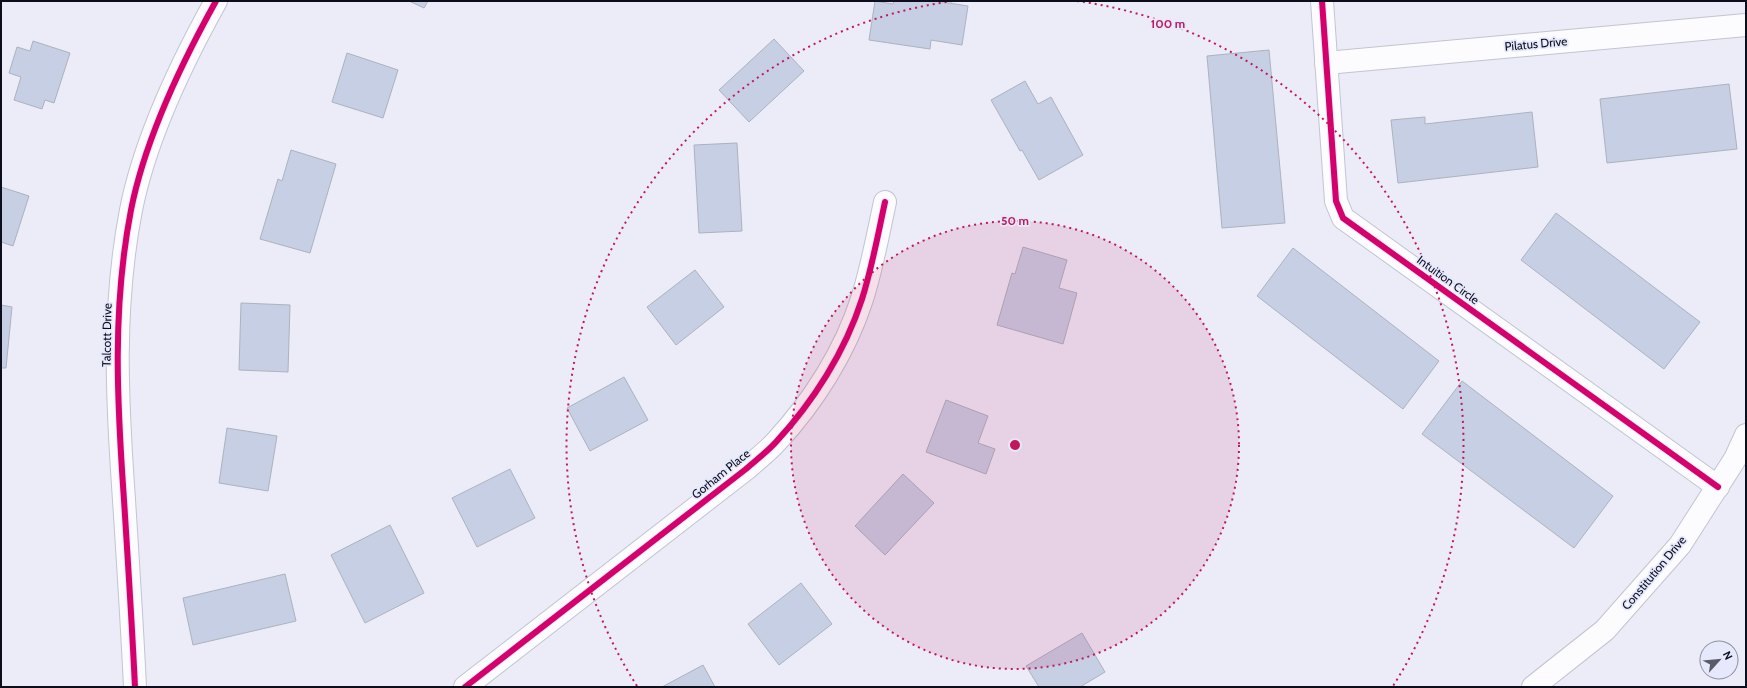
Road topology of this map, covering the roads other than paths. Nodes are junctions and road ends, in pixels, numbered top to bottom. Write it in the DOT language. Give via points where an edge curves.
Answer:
graph roads {
  1 [pos="216,1"];
  2 [pos="1322,1"];
  3 [pos="1746,25"];
  4 [pos="1326,63"];
  5 [pos="885,202"];
  6 [pos="1746,435"];
  7 [pos="1718,487"];
  8 [pos="135,687"];
  9 [pos="466,687"];
  10 [pos="1533,687"];
  1 -- 8 [label="street, Talcott Drive" via="180,70 161,114 141,173 123,261 117,341 118,429"];
  2 -- 4 [label="street, Intuition Circle"];
  3 -- 4 [label="street, Pilatus Drive"];
  4 -- 7 [label="street, Intuition Circle" via="1336,200 1343,218"];
  5 -- 9 [label="street, Gorham Place" via="862,298 852,326 816,392 788,429 746,469"];
  6 -- 7 [label="street, Constitution Drive"];
  7 -- 10 [label="street, Constitution Drive" via="1680,545 1605,630"];
}
